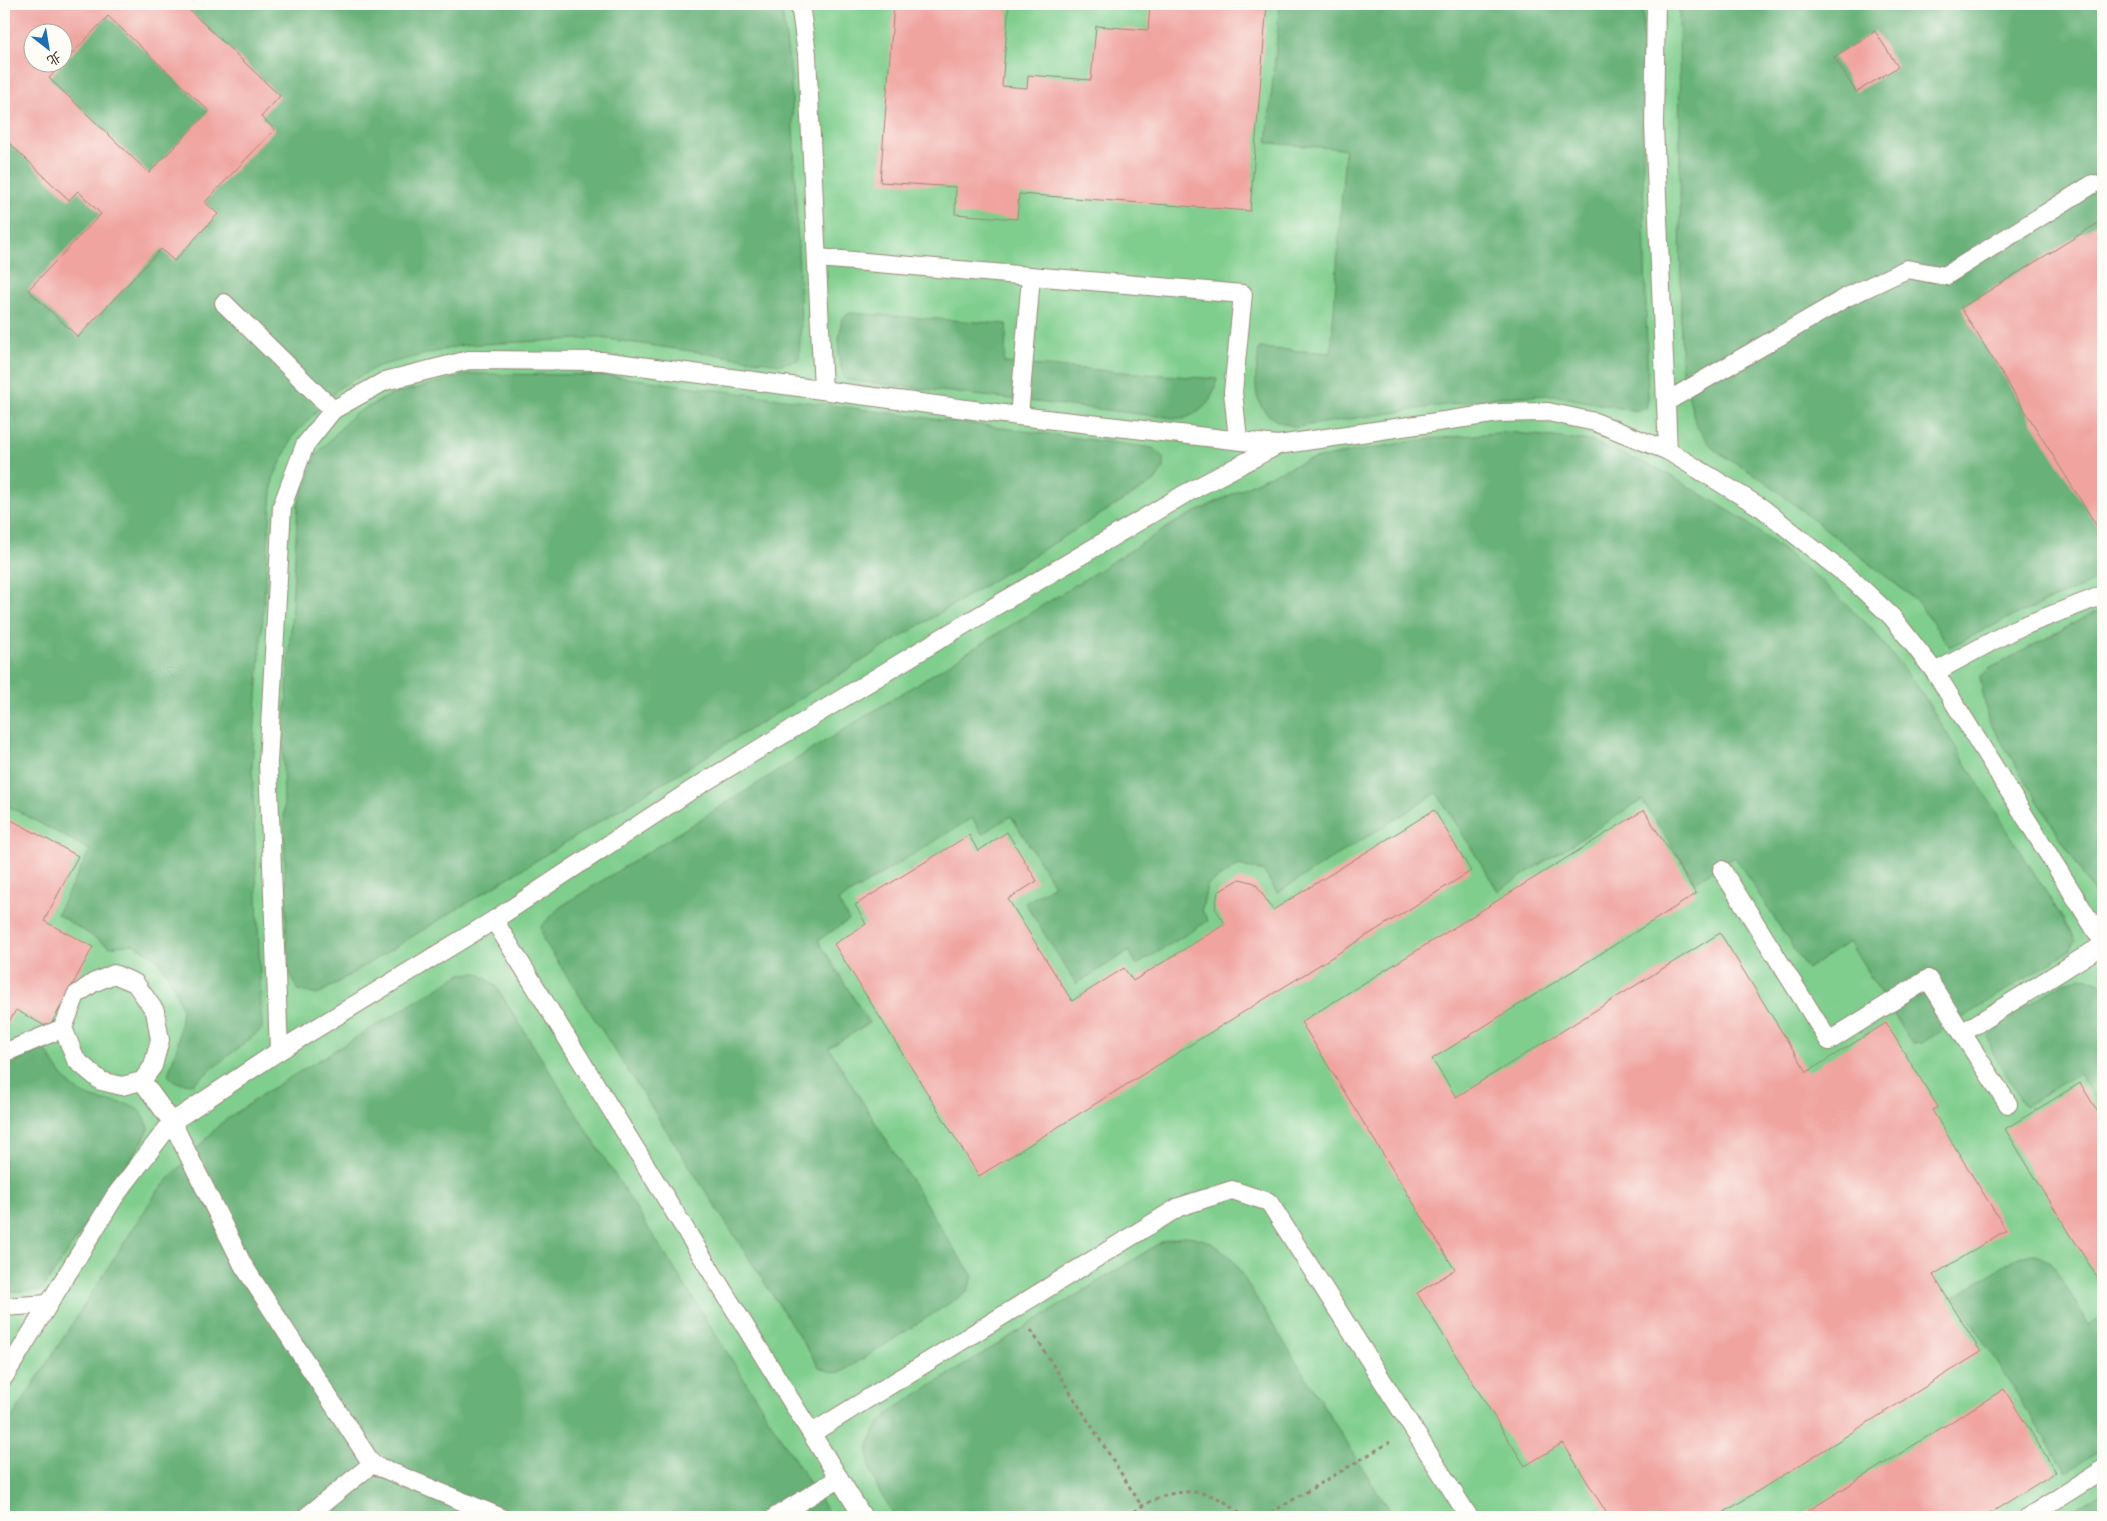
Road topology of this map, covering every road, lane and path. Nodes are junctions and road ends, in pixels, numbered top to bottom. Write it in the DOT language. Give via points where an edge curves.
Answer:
graph roads {
  1 [pos="800,4"];
  2 [pos="1656,4"];
  3 [pos="2093,184"];
  4 [pos="818,258"];
  5 [pos="1031,277"];
  6 [pos="224,303"];
  7 [pos="823,390"];
  8 [pos="1666,402"];
  9 [pos="334,410"];
  10 [pos="1019,416"];
  11 [pos="1238,440"];
  12 [pos="1278,445"];
  13 [pos="1668,451"];
  14 [pos="2103,595"];
  15 [pos="1935,672"];
  16 [pos="1722,870"];
  17 [pos="494,920"];
  18 [pos="2103,943"];
  19 [pos="63,1028"];
  20 [pos="1962,1033"];
  21 [pos="279,1051"];
  22 [pos="4,1053"];
  23 [pos="142,1081"];
  24 [pos="2008,1104"];
  25 [pos="172,1122"];
  26 [pos="48,1304"];
  27 [pos="4,1307"];
  28 [pos="1017,1307"];
  29 [pos="4,1377"];
  30 [pos="1413,1428"];
  31 [pos="812,1433"];
  32 [pos="372,1464"];
  33 [pos="2103,1470"];
  34 [pos="839,1478"];
  35 [pos="1141,1505"];
  36 [pos="306,1517"];
  37 [pos="500,1517"];
  38 [pos="774,1517"];
  39 [pos="863,1517"];
  40 [pos="1128,1517"];
  41 [pos="1244,1517"];
  42 [pos="1264,1517"];
  43 [pos="1469,1517"];
  44 [pos="2028,1517"];
  1 -- 4 [label="lane" via="807,54"];
  2 -- 8 [label="lane" via="1654,125"];
  3 -- 8 [label="lane" via="1945,276 1907,269 1847,296"];
  4 -- 5 [label="lane"];
  4 -- 7 [label="lane"];
  5 -- 10 [label="lane"];
  5 -- 11 [label="lane" via="1243,294 1233,392"];
  6 -- 9 [label="lane"];
  7 -- 9 [label="lane" via="602,361 469,360 385,381"];
  7 -- 10 [label="lane"];
  8 -- 13 [label="lane"];
  9 -- 21 [label="lane" via="305,445 282,506 268,764"];
  10 -- 11 [label="lane"];
  11 -- 12 [label="lane"];
  12 -- 13 [label="lane" via="1499,413 1548,412 1595,422"];
  12 -- 17 [label="lane" via="1183,496 928,646 690,791"];
  13 -- 15 [label="lane" via="1762,508 1855,582 1892,617"];
  14 -- 15 [label="lane" via="2013,630"];
  15 -- 18 [label="lane"];
  16 -- 20 [label="lane" via="1829,1040 1928,979"];
  17 -- 21 [label="lane"];
  17 -- 31 [label="lane"];
  18 -- 20 [label="lane"];
  19 -- 22 [label="lane"];
  19 -- 23 [label="lane" via="76,1060 101,1080 122,1086"];
  19 -- 23 [label="lane" via="76,996 93,983 114,974 135,982 154,1010 160,1040 153,1066"];
  20 -- 24 [label="lane"];
  21 -- 25 [label="lane"];
  23 -- 25 [label="lane"];
  25 -- 26 [label="lane" via="115,1196"];
  25 -- 32 [label="lane" via="243,1265"];
  26 -- 27 [label="lane"];
  26 -- 29 [label="lane"];
  28 -- 30 [label="lane" via="1179,1207 1232,1190 1269,1202"];
  28 -- 31 [label="lane"];
  28 -- 35 [label="path"];
  30 -- 42 [label="path"];
  30 -- 43 [label="lane"];
  31 -- 34 [label="lane"];
  32 -- 36 [label="lane"];
  32 -- 37 [label="lane"];
  33 -- 44 [label="lane"];
  34 -- 38 [label="lane"];
  34 -- 39 [label="lane"];
  35 -- 40 [label="path"];
  35 -- 41 [label="path" via="1167,1494 1201,1493 1220,1499"];
}
